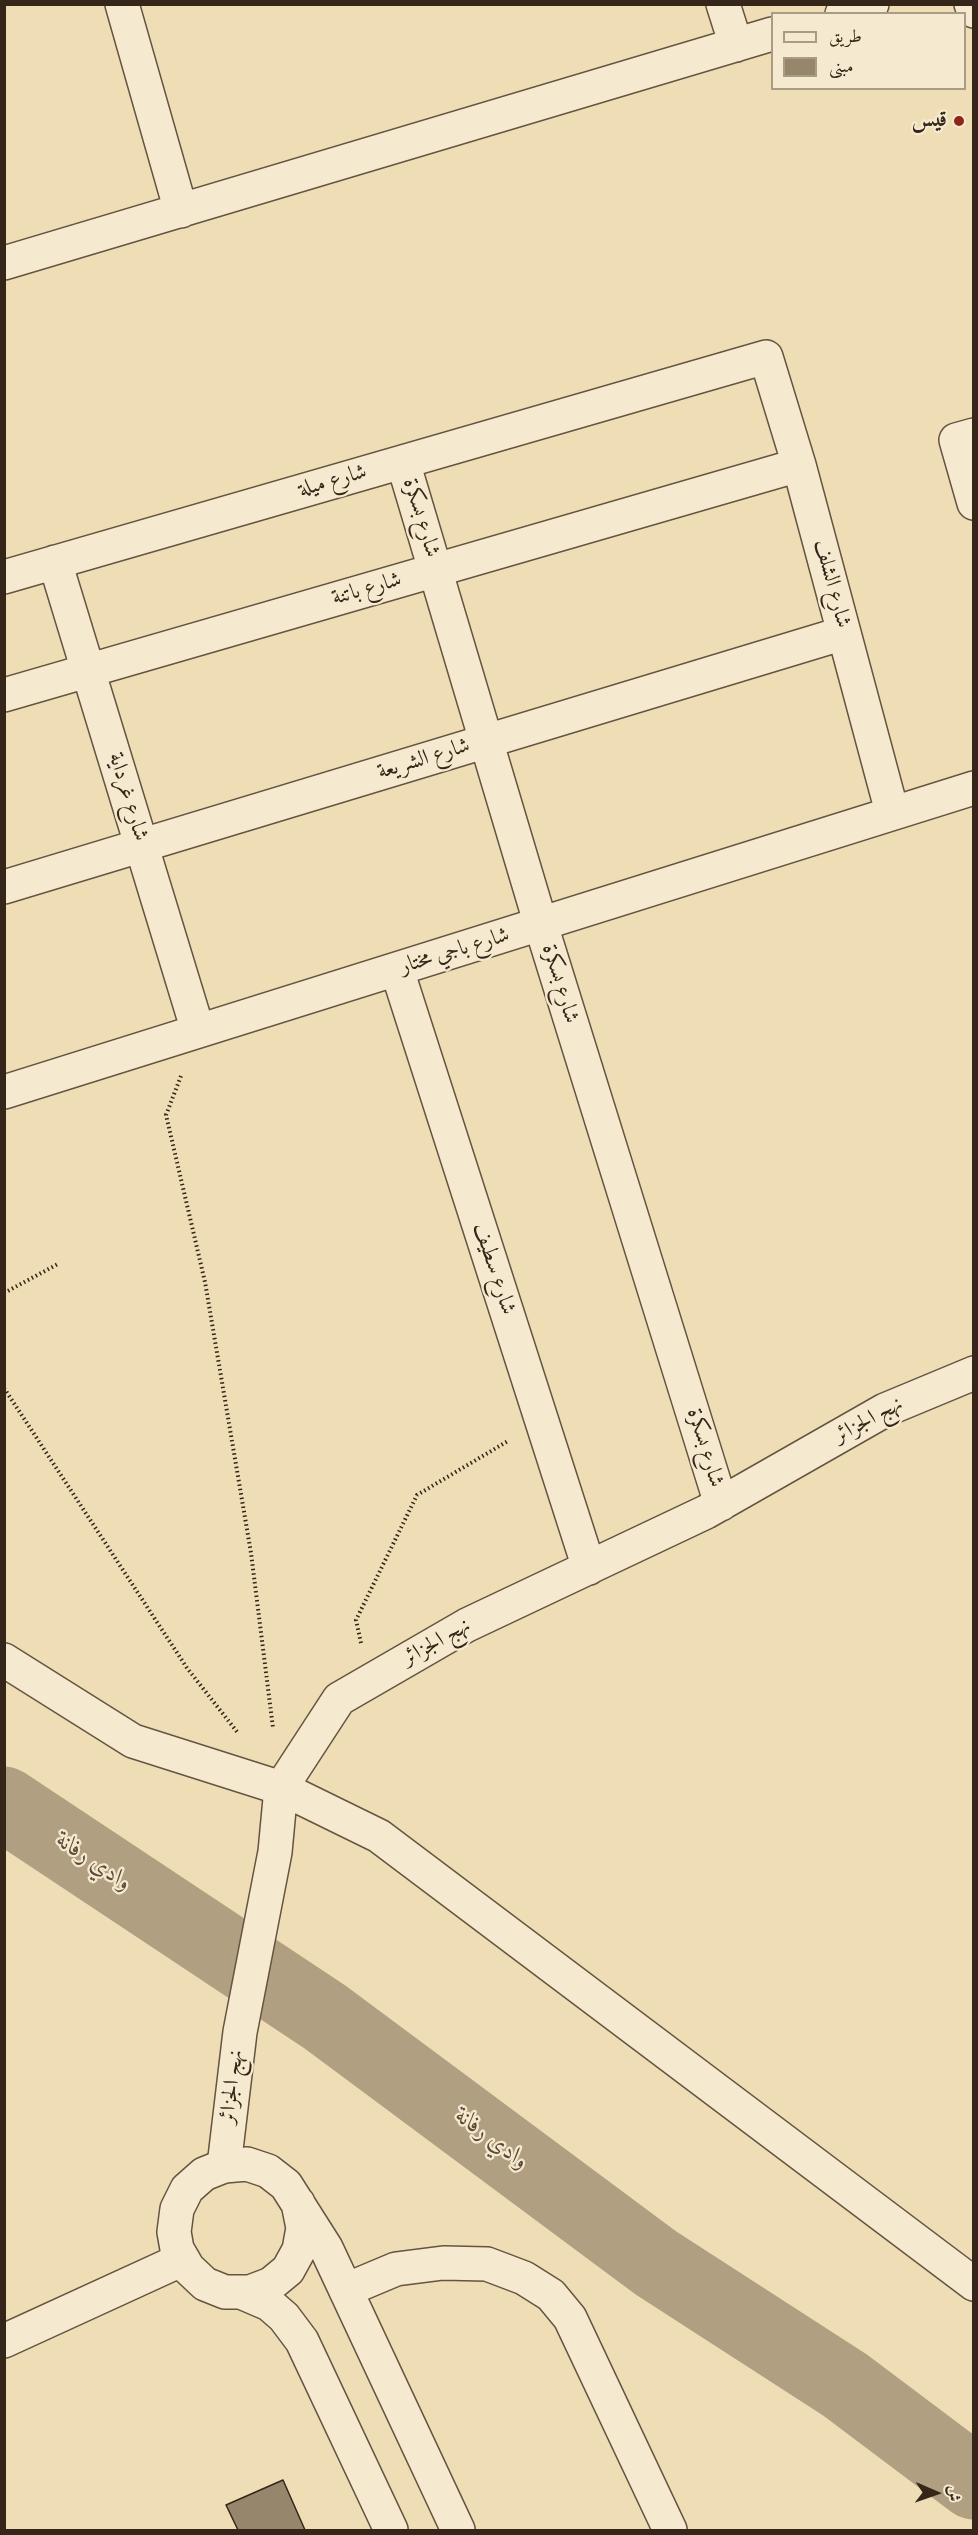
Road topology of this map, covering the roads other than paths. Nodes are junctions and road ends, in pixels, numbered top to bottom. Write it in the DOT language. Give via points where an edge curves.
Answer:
graph roads {
  1 [pos="122,4"];
  2 [pos="723,4"];
  3 [pos="872,4"];
  4 [pos="971,4"];
  5 [pos="974,11"];
  6 [pos="848,12"];
  7 [pos="771,34"];
  8 [pos="736,45"];
  9 [pos="181,211"];
  10 [pos="4,263"];
  11 [pos="766,357"];
  12 [pos="974,435"];
  13 [pos="403,462"];
  14 [pos="799,465"];
  15 [pos="974,503"];
  16 [pos="55,562"];
  17 [pos="436,570"];
  18 [pos="4,577"];
  19 [pos="844,633"];
  20 [pos="89,671"];
  21 [pos="4,695"];
  22 [pos="486,741"];
  23 [pos="974,788"];
  24 [pos="892,812"];
  25 [pos="142,845"];
  26 [pos="4,887"];
  27 [pos="541,925"];
  28 [pos="397,970"];
  29 [pos="198,1031"];
  30 [pos="4,1092"];
  31 [pos="974,1373"];
  32 [pos="722,1504"];
  33 [pos="589,1568"];
  34 [pos="4,1660"];
  35 [pos="281,1788"];
  36 [pos="224,2166"];
  37 [pos="298,2203"];
  38 [pos="183,2259"];
  39 [pos="974,2284"];
  40 [pos="345,2290"];
  41 [pos="241,2292"];
  42 [pos="4,2341"];
  43 [pos="391,2530"];
  44 [pos="458,2530"];
  45 [pos="669,2530"];
  1 -- 9 [label="street"];
  2 -- 8 [label="street"];
  3 -- 6 [label="street"];
  4 -- 5 [label="street"];
  7 -- 8 [label="street"];
  8 -- 9 [label="street"];
  9 -- 10 [label="street"];
  11 -- 13 [label="street, شارع ميلة"];
  11 -- 14 [label="street, شارع الشلف"];
  12 -- 15 [label="street" via="956,440"];
  13 -- 16 [label="street, شارع ميلة"];
  13 -- 17 [label="street, شارع بسكرة"];
  14 -- 17 [label="street, شارع باتنة"];
  14 -- 19 [label="street, شارع الشلف"];
  16 -- 18 [label="street, شارع ميلة"];
  16 -- 20 [label="street, شارع غرداية"];
  17 -- 20 [label="street, شارع باتنة"];
  17 -- 22 [label="street, شارع بسكرة"];
  19 -- 22 [label="street, شارع الشريعة"];
  19 -- 24 [label="street, شارع الشلف"];
  20 -- 21 [label="street, شارع باتنة"];
  20 -- 25 [label="street, شارع غرداية"];
  22 -- 25 [label="street, شارع الشريعة"];
  22 -- 27 [label="street, شارع بسكرة"];
  23 -- 24 [label="street, شارع باجي مختار"];
  24 -- 27 [label="street, شارع باجي مختار"];
  25 -- 26 [label="street, شارع الشريعة"];
  25 -- 29 [label="street, شارع غرداية"];
  27 -- 28 [label="street, شارع باجي مختار"];
  27 -- 32 [label="street, شارع بسكرة"];
  28 -- 29 [label="street, شارع باجي مختار"];
  28 -- 33 [label="street, شارع سطيف"];
  29 -- 30 [label="street, شارع باجي مختار"];
  31 -- 32 [label="street, نهج الجزائر" via="885,1410"];
  32 -- 33 [label="street, نهج الجزائر"];
  33 -- 35 [label="street, نهج الجزائر" via="467,1625 339,1699"];
  34 -- 35 [label="street" via="133,1741"];
  35 -- 36 [label="street, نهج الجزائر" via="275,1852 240,2032"];
  35 -- 39 [label="street" via="379,1836"];
  36 -- 37 [label="street" via="247,2164 268,2171 286,2185"];
  36 -- 38 [label="street" via="204,2174 187,2189 177,2209 174,2232"];
  37 -- 40 [label="street" via="326,2248"];
  37 -- 41 [label="street" via="303,2228 299,2250 288,2270 271,2284"];
  38 -- 41 [label="street" via="204,2284 225,2292"];
  38 -- 42 [label="street"];
  40 -- 44 [label="street"];
  40 -- 45 [label="street" via="396,2269 443,2263 487,2264 524,2278 551,2295 570,2318"];
  41 -- 43 [label="street" via="269,2304 302,2341"];
}
